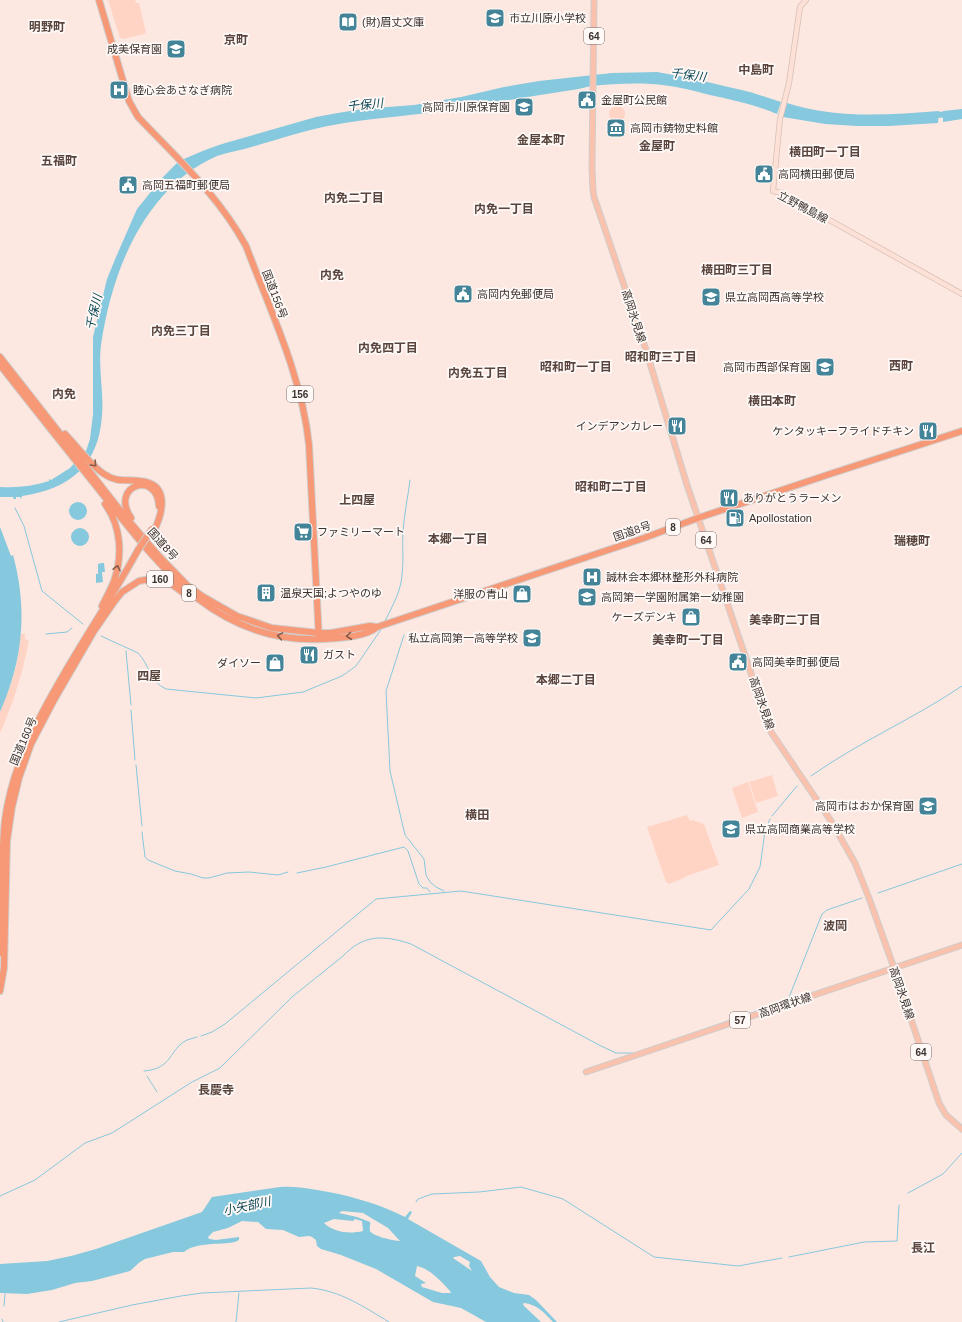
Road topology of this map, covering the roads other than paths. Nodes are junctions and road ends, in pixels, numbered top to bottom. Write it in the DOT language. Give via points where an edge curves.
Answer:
graph roads {
  1 [pos="99,0"];
  2 [pos="594,0"];
  3 [pos="806,0"];
  4 [pos="962,294"];
  5 [pos="0,357"];
  6 [pos="0,365"];
  7 [pos="962,431"];
  8 [pos="62,437"];
  9 [pos="96,486"];
  10 [pos="698,518"];
  11 [pos="153,530"];
  12 [pos="153,550"];
  13 [pos="238,624"];
  14 [pos="92,630"];
  15 [pos="319,636"];
  16 [pos="962,945"];
  17 [pos="0,953"];
  18 [pos="2,959"];
  19 [pos="894,968"];
  20 [pos="0,991"];
  21 [pos="586,1072"];
  22 [pos="962,1129"];
  1 -- 15 [label="highway, 国道156号 / 156" via="133,110 224,210 246,246 301,395 309,445"];
  2 -- 10 [label="main road, 高岡氷見線 / 64" via="593,190"];
  3 -- 4 [label="main road, 立野鴨島線" via="800,7 789,83 780,117 773,191 781,193"];
  5 -- 8 [label="highway, 160"];
  6 -- 8 [label="highway, 国道8号 / 8" via="50,429"];
  7 -- 10 [label="highway, 国道8号 / 8"];
  8 -- 9 [label="highway, 国道8号 / 8"];
  8 -- 11 [label="highway, 160, one-way" via="104,474 115,480 146,482 158,489 162,497 162,513"];
  9 -- 12 [label="highway, 国道8号 / 8"];
  9 -- 13 [label="highway, 国道8号 / 8" via="171,576 202,603"];
  14 -- 9 [label="highway, 160, one-way" via="114,582 120,557 116,524"];
  10 -- 15 [label="highway, 国道8号 / 8" via="381,626"];
  10 -- 19 [label="main road, 高岡氷見線 / 64" via="771,732 831,821 855,863"];
  11 -- 12 [label="highway, 160" via="158,514 157,496 147,486 135,486 125,499 126,511"];
  11 -- 14 [label="highway, 160"];
  12 -- 15 [label="highway, 国道8号 / 8" via="188,586 217,606 272,628"];
  13 -- 14 [label="highway, 160" via="198,604 170,583 152,578 122,592"];
  15 -- 13 [label="highway, 国道8号 / 8, one-way" via="281,637"];
  14 -- 17 [label="highway, 国道160号 / 160" via="43,709 25,747 14,782 5,819 2,847"];
  14 -- 18 [label="highway, 国道160号 / 160" via="31,744 19,778 7,841"];
  16 -- 19 [label="main road, 高岡環状線 / 57"];
  18 -- 20 [label="highway, 国道160号 / 160"];
  19 -- 21 [label="main road, 高岡環状線 / 57"];
  19 -- 22 [label="main road, 高岡氷見線 / 64" via="939,1103 946,1115"];
}
